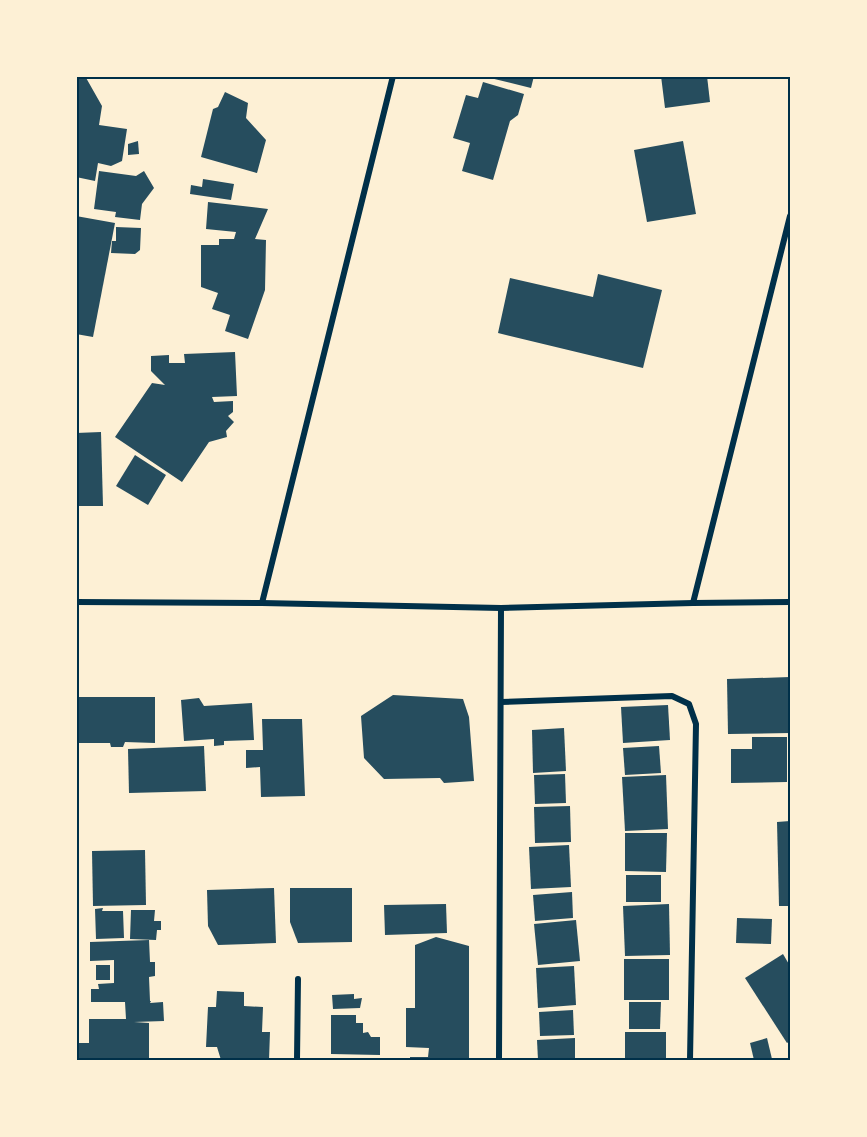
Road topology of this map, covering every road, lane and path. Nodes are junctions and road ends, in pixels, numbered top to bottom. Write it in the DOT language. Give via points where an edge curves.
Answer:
graph roads {
  1 [pos="393,76"];
  2 [pos="790,216"];
  3 [pos="76,602"];
  4 [pos="790,602"];
  5 [pos="262,603"];
  6 [pos="693,603"];
  7 [pos="501,608"];
  8 [pos="501,702"];
  9 [pos="298,979"];
  10 [pos="297,1060"];
  11 [pos="499,1060"];
  12 [pos="690,1060"];
  1 -- 5 [label="street"];
  2 -- 6 [label="street"];
  3 -- 5 [label="street"];
  4 -- 6 [label="street"];
  5 -- 7 [label="street"];
  6 -- 7 [label="street"];
  7 -- 8 [label="street"];
  8 -- 11 [label="street"];
  8 -- 12 [label="street" via="672,696 689,704 696,724"];
  9 -- 10 [label="street"];
}
